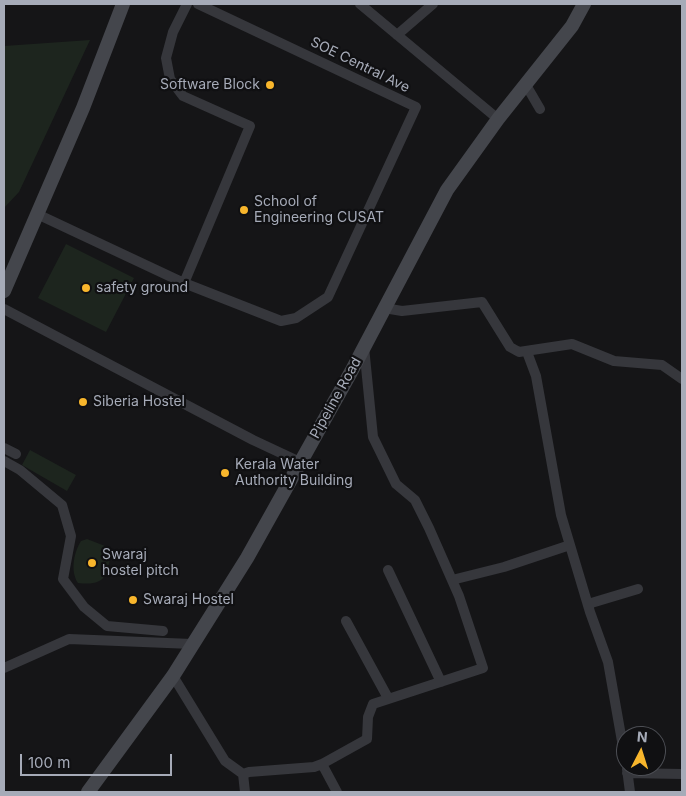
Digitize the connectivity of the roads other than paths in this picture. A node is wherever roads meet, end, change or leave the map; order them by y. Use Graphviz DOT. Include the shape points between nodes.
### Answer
graph roads {
  1 [pos="123,4"];
  2 [pos="187,4"];
  3 [pos="198,4"];
  4 [pos="360,4"];
  5 [pos="584,4"];
  6 [pos="428,6"];
  7 [pos="397,35"];
  8 [pos="526,85"];
  9 [pos="540,109"];
  10 [pos="498,120"];
  11 [pos="37,214"];
  12 [pos="184,283"];
  13 [pos="4,291"];
  14 [pos="384,308"];
  15 [pos="4,309"];
  16 [pos="364,347"];
  17 [pos="532,351"];
  18 [pos="682,378"];
  19 [pos="4,448"];
  20 [pos="16,454"];
  21 [pos="4,461"];
  22 [pos="300,462"];
  23 [pos="570,545"];
  24 [pos="388,570"];
  25 [pos="452,580"];
  26 [pos="638,589"];
  27 [pos="588,604"];
  28 [pos="346,620"];
  29 [pos="163,631"];
  30 [pos="192,644"];
  31 [pos="4,668"];
  32 [pos="173,676"];
  33 [pos="441,682"];
  34 [pos="388,698"];
  35 [pos="619,726"];
  36 [pos="322,764"];
  37 [pos="666,772"];
  38 [pos="243,774"];
  39 [pos="682,774"];
  40 [pos="628,776"];
  41 [pos="88,792"];
  42 [pos="245,792"];
  43 [pos="337,792"];
  44 [pos="630,792"];
  1 -- 11 [label="street"];
  2 -- 12 [label="street" via="173,32 166,58 170,80 183,96 250,126"];
  3 -- 12 [label="street, SOE Central Ave" via="416,107 328,297 290,321 281,321"];
  4 -- 7 [label="street"];
  5 -- 8 [label="street, Pipeline Road" via="572,26"];
  6 -- 7 [label="street"];
  7 -- 10 [label="street"];
  8 -- 9 [label="street"];
  8 -- 10 [label="street, Pipeline Road"];
  10 -- 14 [label="street, Pipeline Road" via="447,190"];
  11 -- 12 [label="street"];
  11 -- 13 [label="street"];
  14 -- 16 [label="street, Pipeline Road"];
  14 -- 17 [label="street" via="402,311 482,302 510,347 519,352"];
  15 -- 22 [label="street"];
  16 -- 22 [label="street, Pipeline Road"];
  16 -- 25 [label="street" via="373,437 396,484 416,500"];
  17 -- 18 [label="street" via="578,345 614,361 662,365"];
  17 -- 23 [label="street" via="553,478"];
  19 -- 20 [label="street"];
  21 -- 29 [label="street" via="62,505 71,536 63,579 84,607 108,626"];
  22 -- 30 [label="street, Pipeline Road" via="247,558"];
  23 -- 25 [label="street"];
  23 -- 27 [label="street"];
  24 -- 33 [label="street"];
  25 -- 33 [label="street" via="483,668"];
  26 -- 27 [label="street"];
  27 -- 35 [label="street" via="608,662"];
  28 -- 34 [label="street"];
  30 -- 31 [label="street" via="69,639"];
  30 -- 32 [label="street, Pipeline Road"];
  32 -- 38 [label="street" via="225,761"];
  32 -- 41 [label="street, Pipeline Road"];
  33 -- 34 [label="street"];
  34 -- 36 [label="street" via="373,704 368,717 367,739"];
  36 -- 38 [label="street"];
  36 -- 43 [label="street"];
  37 -- 39 [label="street"];
  38 -- 42 [label="street"];
  40 -- 44 [label="street"];
}
